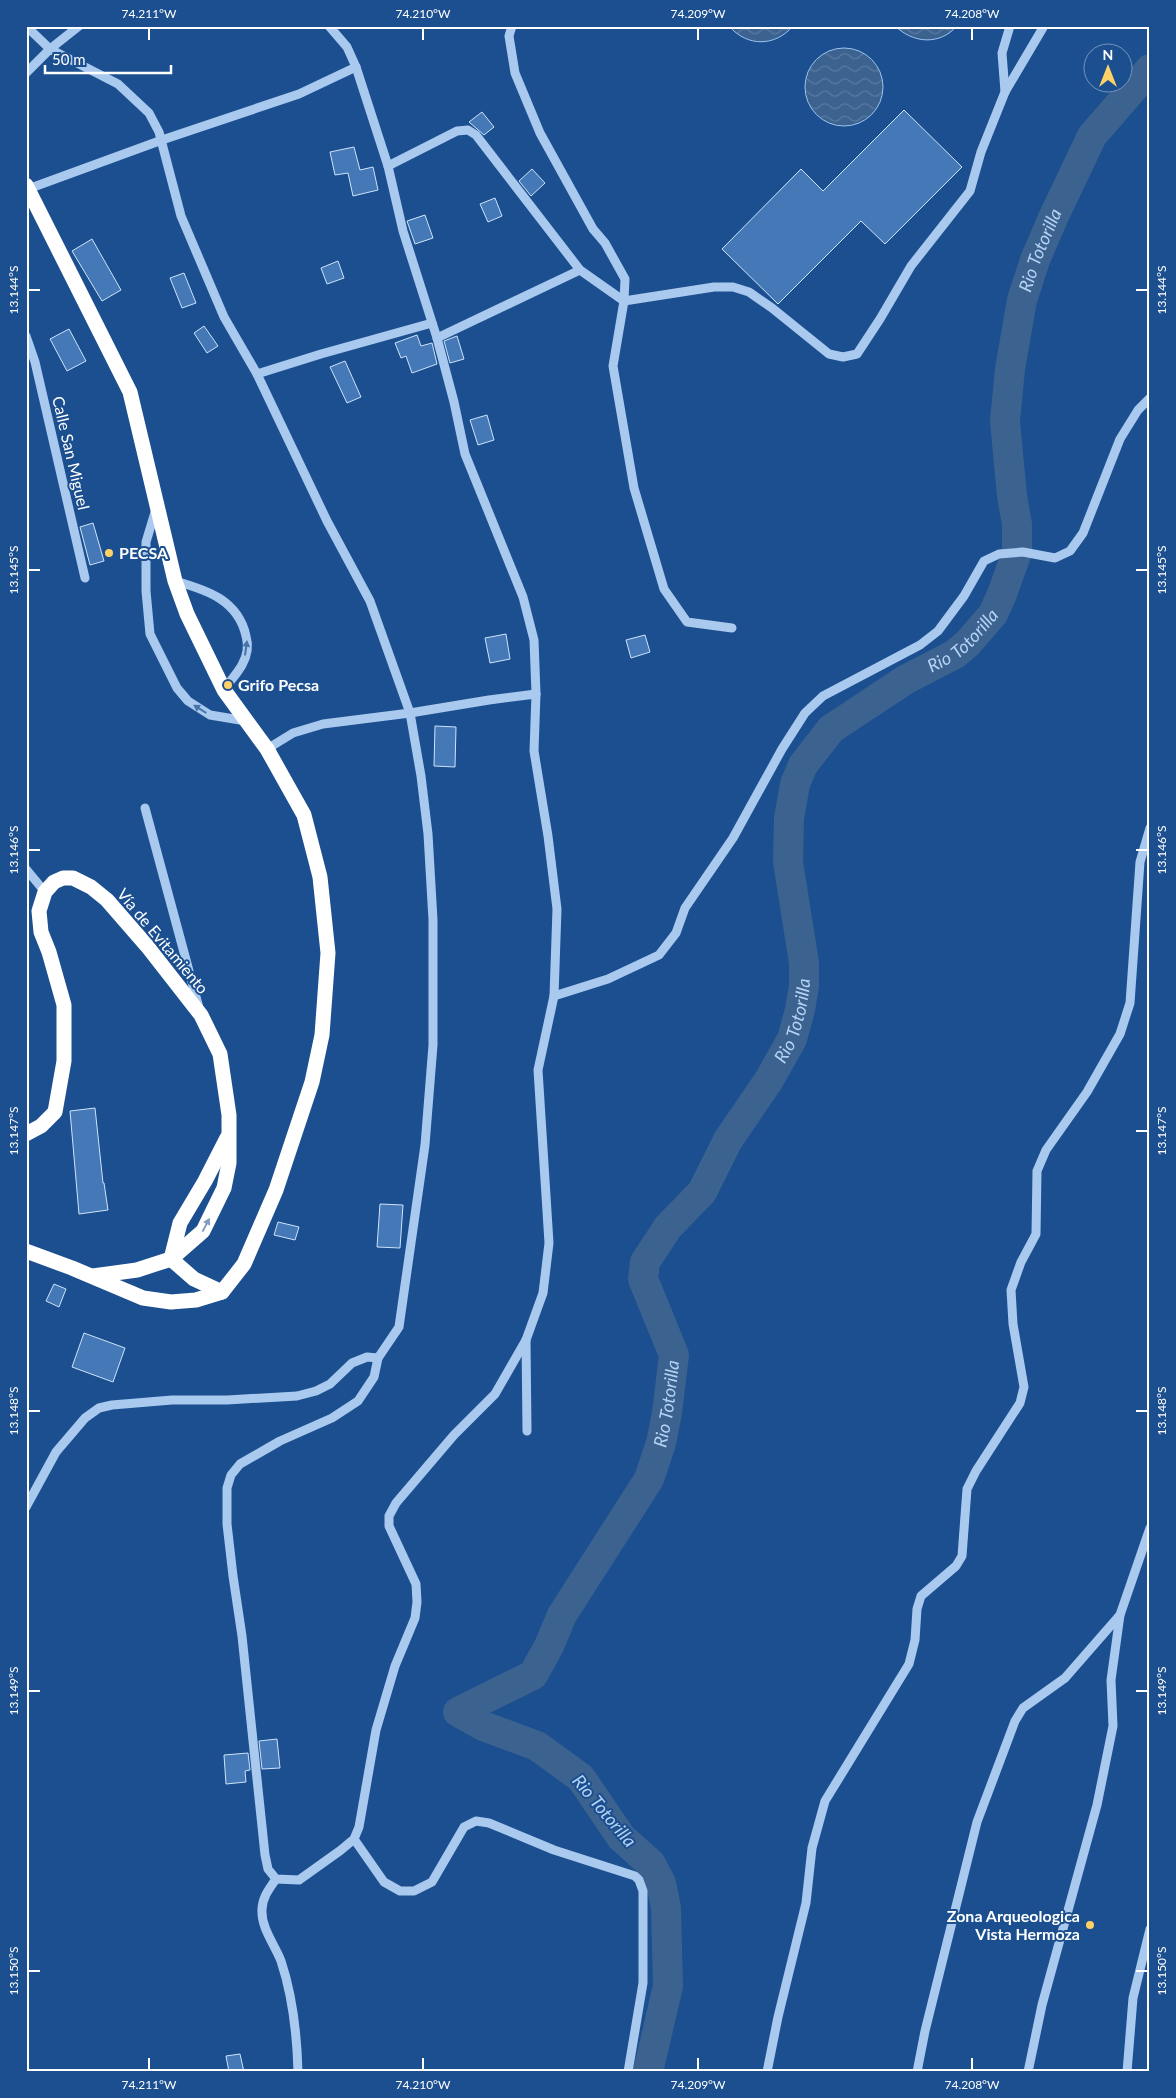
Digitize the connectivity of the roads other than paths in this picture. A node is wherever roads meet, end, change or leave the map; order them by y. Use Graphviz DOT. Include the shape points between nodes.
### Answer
graph roads {
  1 [pos="26,26"];
  2 [pos="79,26"];
  3 [pos="329,26"];
  4 [pos="512,26"];
  5 [pos="1010,26"];
  6 [pos="1044,26"];
  7 [pos="50,49"];
  8 [pos="356,67"];
  9 [pos="26,74"];
  10 [pos="1005,92"];
  11 [pos="162,140"];
  12 [pos="388,166"];
  13 [pos="27,187"];
  14 [pos="580,270"];
  15 [pos="624,301"];
  16 [pos="432,323"];
  17 [pos="26,336"];
  18 [pos="437,338"];
  19 [pos="257,374"];
  20 [pos="1150,398"];
  21 [pos="158,505"];
  22 [pos="85,578"];
  23 [pos="175,581"];
  24 [pos="732,628"];
  25 [pos="224,690"];
  26 [pos="536,694"];
  27 [pos="410,713"];
  28 [pos="247,721"];
  29 [pos="267,749"];
  30 [pos="145,808"];
  31 [pos="1150,828"];
  32 [pos="26,869"];
  33 [pos="46,892"];
  34 [pos="554,996"];
  35 [pos="201,1015"];
  36 [pos="26,1134"];
  37 [pos="229,1134"];
  38 [pos="26,1251"];
  39 [pos="171,1259"];
  40 [pos="91,1276"];
  41 [pos="222,1292"];
  42 [pos="526,1340"];
  43 [pos="378,1358"];
  44 [pos="527,1431"];
  45 [pos="26,1507"];
  46 [pos="1150,1528"];
  47 [pos="1120,1615"];
  48 [pos="354,1839"];
  49 [pos="276,1879"];
  50 [pos="1150,1929"];
  51 [pos="298,2072"];
  52 [pos="628,2072"];
  53 [pos="768,2072"];
  54 [pos="917,2072"];
  55 [pos="1028,2072"];
  56 [pos="1127,2072"];
  1 -- 7 [label="street"];
  2 -- 7 [label="street"];
  3 -- 8 [label="street" via="347,47"];
  4 -- 15 [label="street" via="509,36 515,73 540,133 593,229 626,278"];
  5 -- 10 [label="street" via="1002,53"];
  6 -- 10 [label="street"];
  7 -- 9 [label="street"];
  7 -- 11 [label="street" via="118,84 149,113"];
  8 -- 11 [label="street" via="299,94"];
  8 -- 12 [label="street"];
  10 -- 15 [label="street" via="981,152 970,191 911,266 857,354 843,357 829,354 772,308 749,292 733,287"];
  11 -- 13 [label="street"];
  11 -- 19 [label="street" via="181,216 224,318"];
  12 -- 14 [label="street" via="457,131 468,130 476,135"];
  12 -- 16 [label="street" via="403,231"];
  13 -- 21 [label="highway" via="130,392"];
  14 -- 15 [label="street"];
  14 -- 18 [label="street"];
  15 -- 24 [label="street" via="613,366 634,488 664,589 687,622"];
  16 -- 18 [label="street"];
  16 -- 19 [label="street"];
  17 -- 22 [label="street, Calle San Miguel" via="35,362"];
  18 -- 26 [label="street" via="465,454 525,605 534,640"];
  19 -- 27 [label="street" via="370,601"];
  20 -- 34 [label="street" via="1138,410 1120,439 1082,533 1070,551 1054,558 1023,552 998,554 984,561 964,596 938,631 920,645 823,696 805,713 782,749 733,838 689,902 676,933 659,955 608,979"];
  21 -- 23 [label="highway"];
  28 -- 21 [label="street, one-way" via="210,715 188,701 177,688 150,634 146,542"];
  23 -- 25 [label="highway" via="187,614"];
  25 -- 23 [label="street, one-way" via="242,665 249,646 243,622 229,604 205,590"];
  25 -- 28 [label="highway"];
  26 -- 27 [label="street"];
  26 -- 34 [label="street" via="534,751 557,909"];
  27 -- 29 [label="street" via="323,724 293,733"];
  27 -- 43 [label="street" via="428,834 433,920 433,1045 425,1145 399,1328"];
  28 -- 29 [label="highway"];
  29 -- 41 [label="highway" via="304,815 320,876 328,953 322,1035 312,1082 276,1190 244,1264"];
  30 -- 35 [label="street"];
  31 -- 53 [label="street" via="1140,862 1130,1003 1120,1034 1087,1092 1046,1150 1037,1171 1036,1234 1011,1290 1012,1324 1024,1387 1020,1403 967,1489 962,1556 956,1566 921,1596 909,1664 825,1801 812,1848 806,1903"];
  32 -- 33 [label="street"];
  33 -- 35 [label="highway, Vía de Evitamiento" via="54,882 63,878 73,878 91,887 107,900 147,946"];
  33 -- 36 [label="highway" via="39,911 41,932 64,1005 64,1060 54,1112 41,1126"];
  34 -- 42 [label="street" via="538,1070 549,1244 543,1293"];
  35 -- 37 [label="highway, Vía de Evitamiento" via="220,1054"];
  37 -- 39 [label="highway, Vía de Evitamiento" via="180,1223"];
  39 -- 37 [label="highway, one-way" via="203,1231 224,1188 229,1163"];
  38 -- 40 [label="highway"];
  39 -- 40 [label="highway" via="137,1270"];
  39 -- 41 [label="highway" via="194,1279"];
  40 -- 41 [label="highway" via="143,1298 171,1302 196,1300"];
  42 -- 44 [label="street"];
  42 -- 48 [label="street" via="495,1394 454,1435 396,1503 389,1516 389,1526 416,1584 417,1602 415,1618 376,1730 359,1827"];
  43 -- 45 [label="street" via="367,1357 352,1363 330,1384 297,1396 172,1400 99,1408 85,1418 56,1452"];
  43 -- 49 [label="street" via="374,1377 358,1401 332,1418 280,1441 240,1464 231,1474 227,1488 233,1576 265,1855 268,1869"];
  46 -- 47 [label="street"];
  47 -- 54 [label="street" via="1065,1678 1023,1708 1015,1721 977,1822"];
  47 -- 55 [label="street" via="1111,1680 1113,1726 1096,1804 1044,1996"];
  48 -- 49 [label="street" via="299,1880"];
  48 -- 52 [label="street" via="384,1882 400,1891 414,1891 432,1882 460,1832 476,1821 635,1876 643,1891 643,1983"];
  49 -- 51 [label="street" via="263,1901 262,1917 288,1984 296,2029"];
  50 -- 56 [label="street" via="1133,1998"];
}
